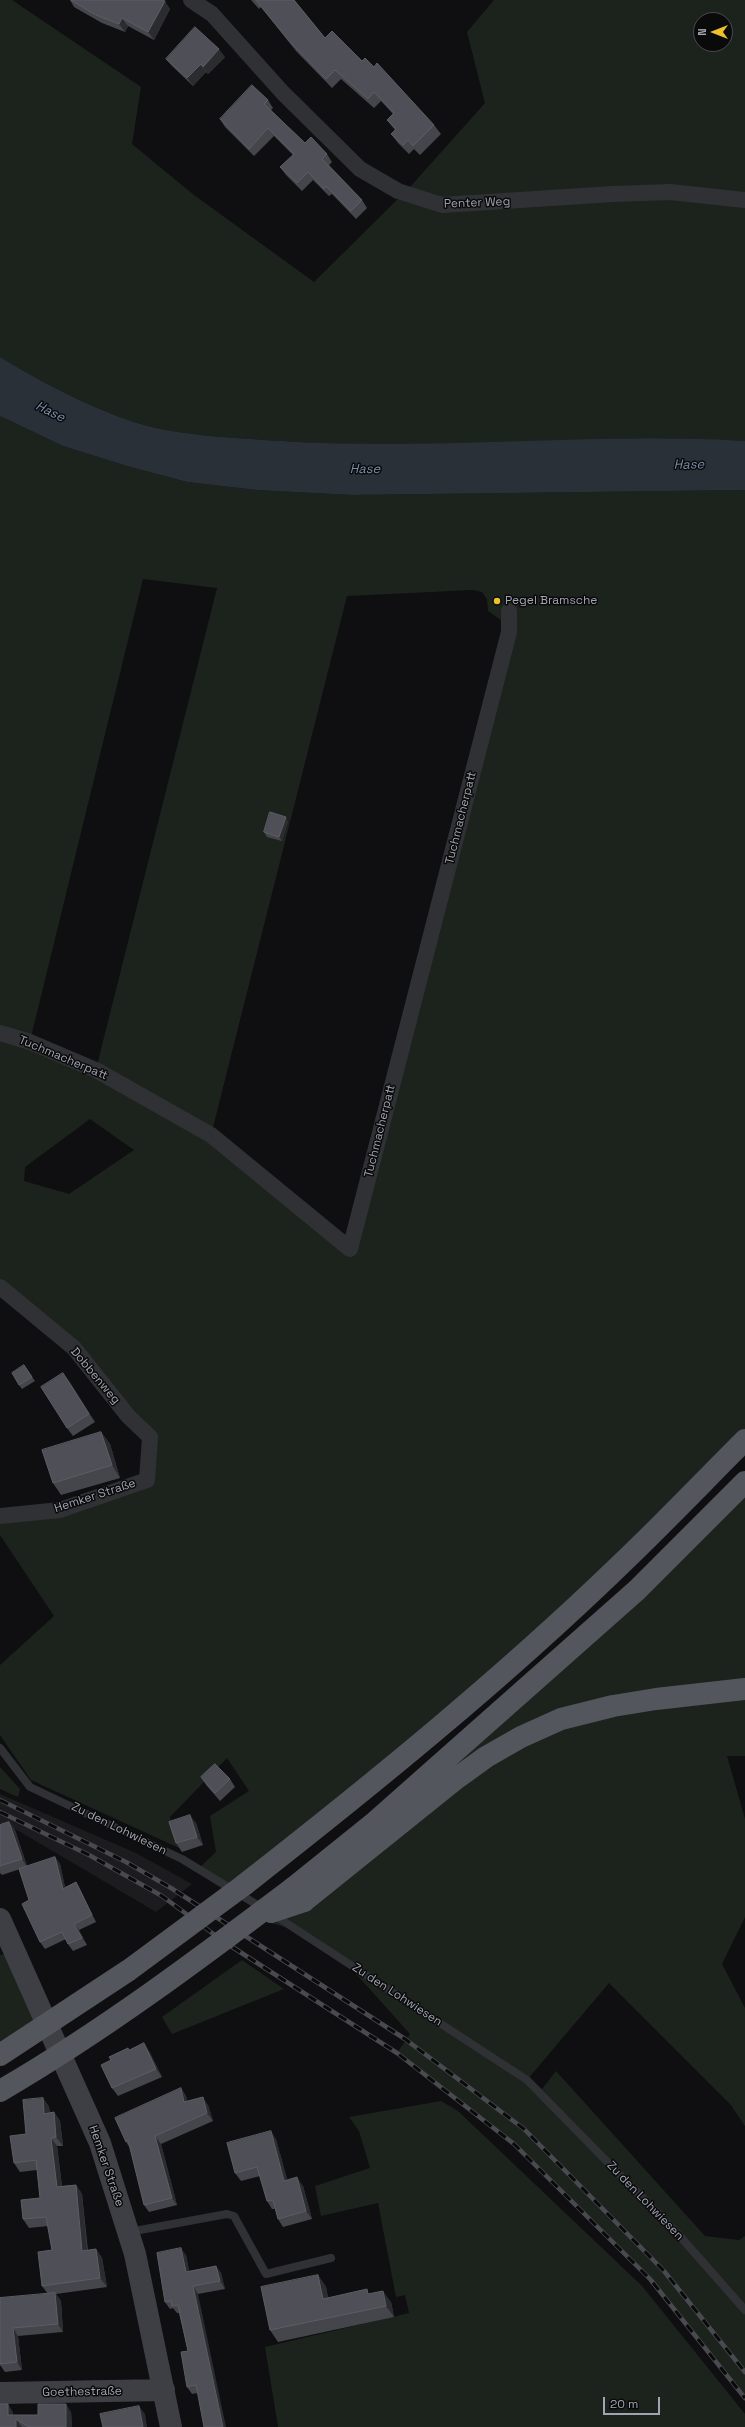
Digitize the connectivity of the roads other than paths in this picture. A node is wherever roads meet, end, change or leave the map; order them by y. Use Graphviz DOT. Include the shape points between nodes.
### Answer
graph roads {
  1 [pos="191,0"];
  2 [pos="745,200"];
  3 [pos="509,611"];
  4 [pos="0,1033"];
  5 [pos="0,1287"];
  6 [pos="150,1436"];
  7 [pos="745,1440"];
  8 [pos="745,1482"];
  9 [pos="0,1516"];
  10 [pos="745,1689"];
  11 [pos="0,1748"];
  12 [pos="298,1894"];
  13 [pos="0,1919"];
  14 [pos="8,1954"];
  15 [pos="0,2056"];
  16 [pos="0,2091"];
  17 [pos="128,2232"];
  18 [pos="331,2258"];
  19 [pos="745,2310"];
  20 [pos="164,2390"];
  21 [pos="0,2393"];
  22 [pos="171,2427"];
  1 -- 2 [label="street, Penter Weg" via="212,14 283,93 360,169 398,191 442,205 670,192"];
  3 -- 4 [label="street, Tuchmacherpatt" via="507,640 350,1249 205,1131 96,1070 30,1042"];
  5 -- 6 [label="street, Dobbenweg" via="74,1348 128,1416"];
  6 -- 9 [label="street, Hemker Straße" via="146,1480 60,1510"];
  7 -- 15 [label="highway, bridge" via="618,1567 454,1714 355,1798 244,1885 129,1970"];
  8 -- 12 [label="highway" via="637,1590"];
  10 -- 12 [label="highway" via="613,1706 562,1719 521,1737 486,1757"];
  11 -- 19 [label="lane, Zu den Lohwiesen" via="30,1787 182,1859 303,1932 527,2080 678,2234"];
  12 -- 16 [label="highway, bridge" via="253,1918 145,1996"];
  13 -- 14 [label="main road, Hemker Straße"];
  14 -- 17 [label="main road, Hemker Straße" via="100,2143"];
  17 -- 18 [label="lane" via="227,2214 234,2216 266,2274"];
  17 -- 20 [label="main road, Hemker Straße"];
  20 -- 21 [label="main road, Goethestraße"];
  20 -- 22 [label="main road, Hemker Straße"];
}
